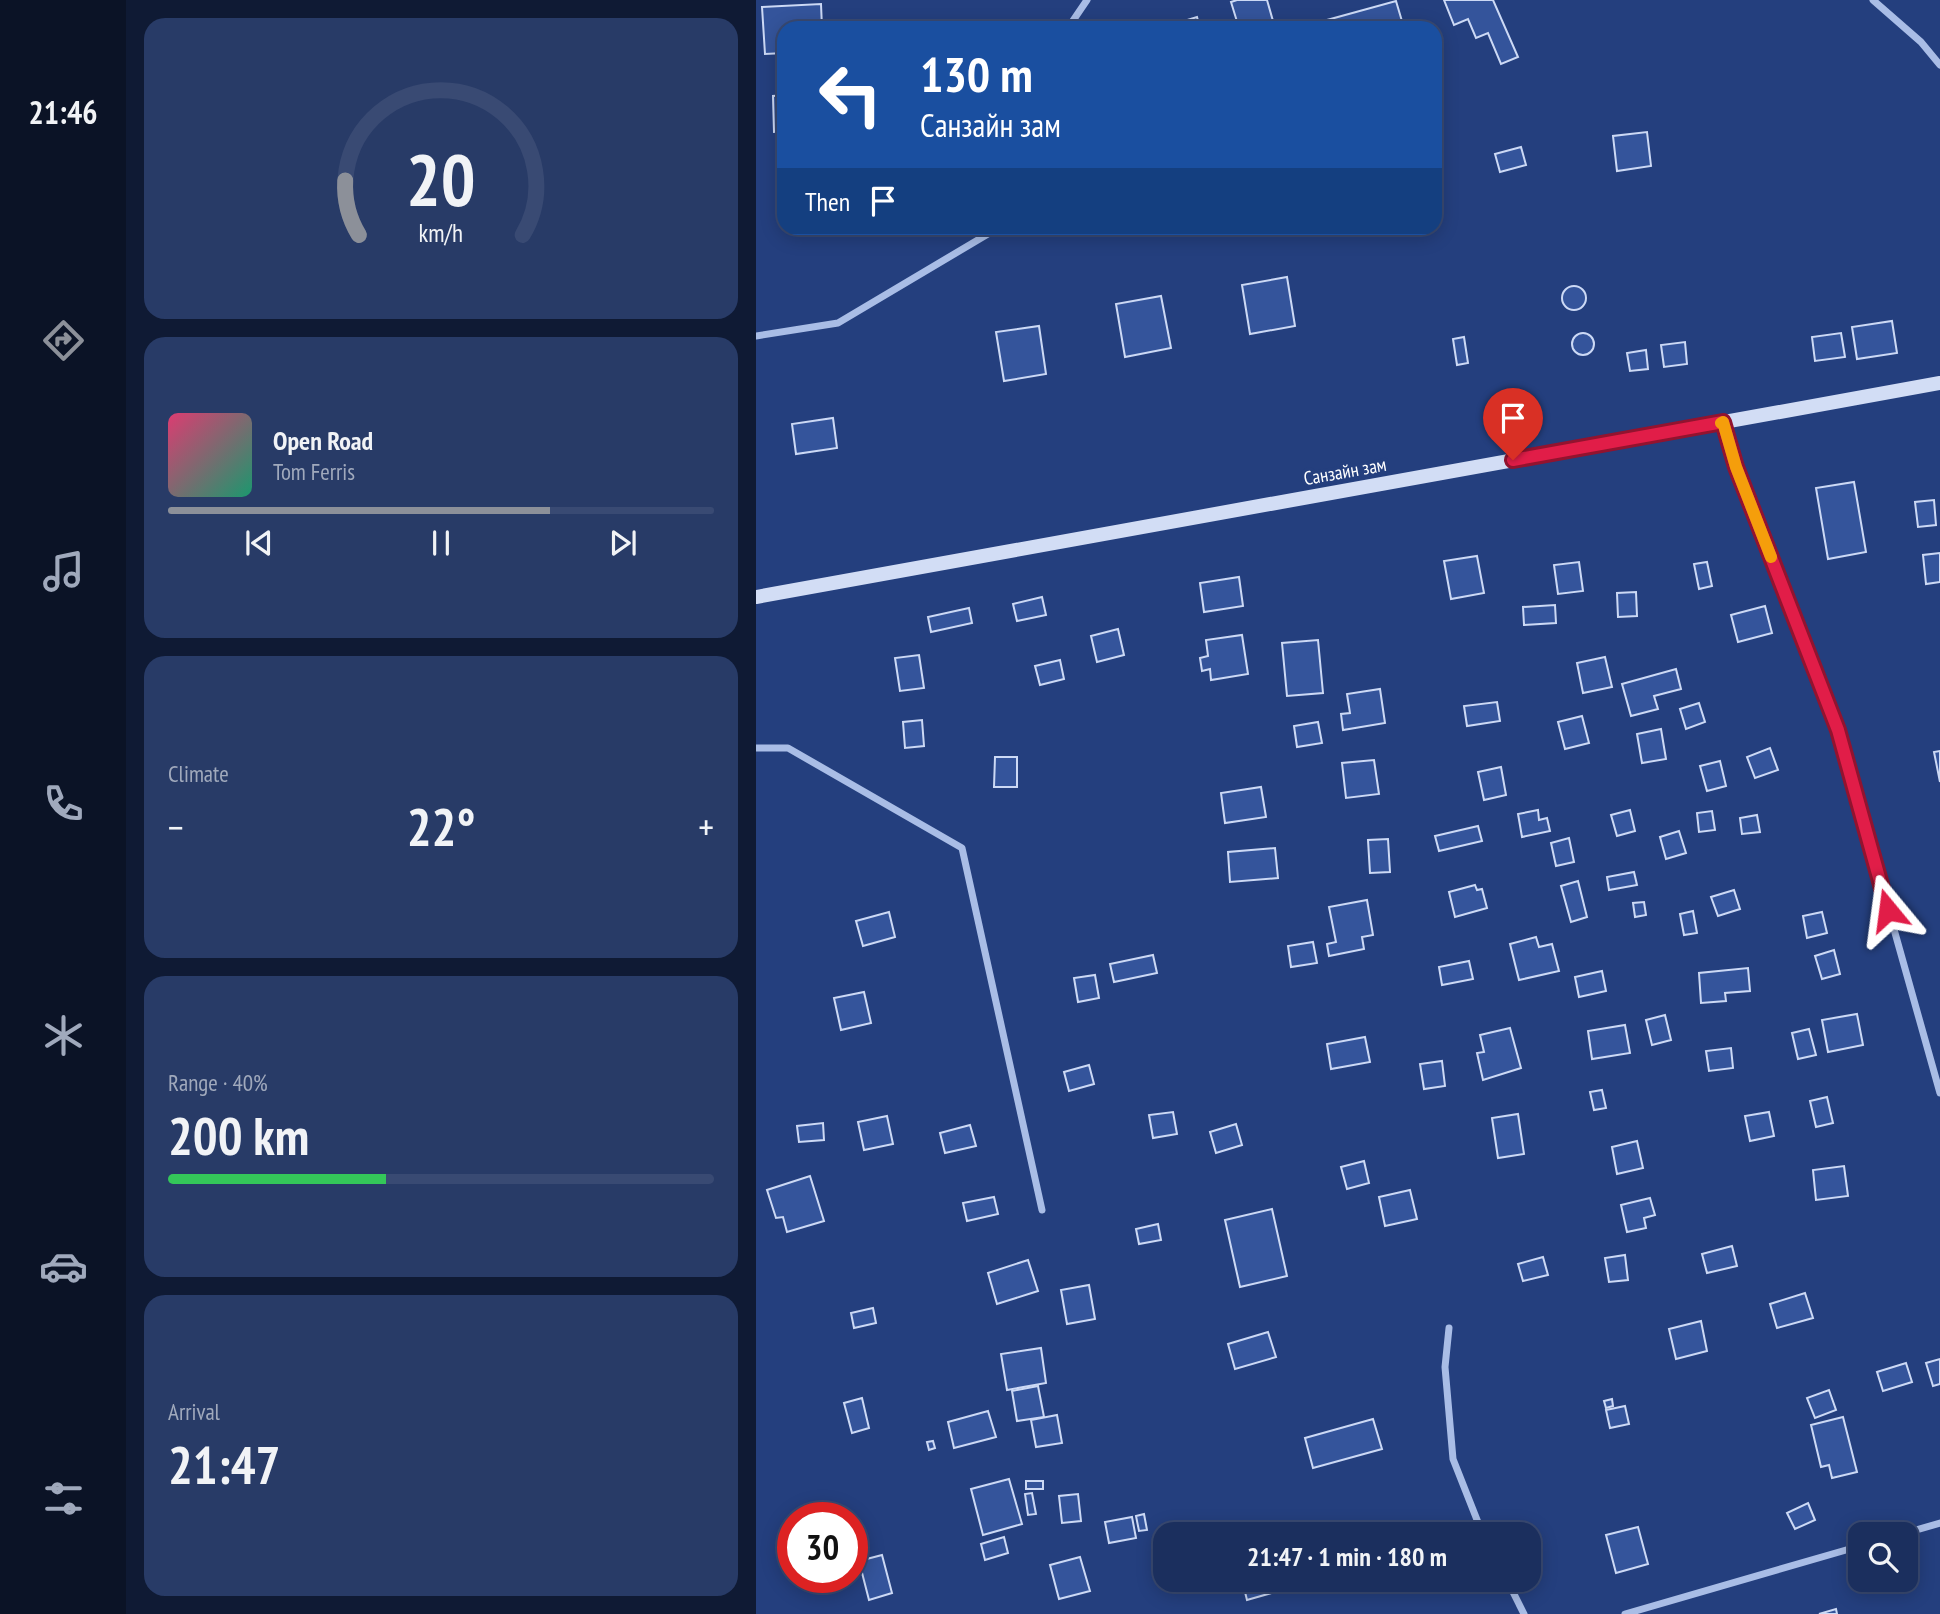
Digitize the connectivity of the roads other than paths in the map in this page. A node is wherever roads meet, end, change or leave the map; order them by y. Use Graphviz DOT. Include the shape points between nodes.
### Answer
graph roads {
  1 [pos="1087,0"];
  2 [pos="1873,0"];
  3 [pos="1073,21"];
  4 [pos="1940,65"];
  5 [pos="986,235"];
  6 [pos="756,336"];
  7 [pos="1940,383"];
  8 [pos="1723,422"];
  9 [pos="756,597"];
  10 [pos="756,748"];
  11 [pos="1940,1093"];
  12 [pos="1042,1210"];
  13 [pos="1449,1328"];
  14 [pos="1478,1522"];
  15 [pos="1940,1523"];
  16 [pos="1918,1529"];
  17 [pos="1848,1549"];
  18 [pos="1513,1592"];
  19 [pos="1524,1614"];
  20 [pos="1625,1614"];
  1 -- 3 [label="street"];
  2 -- 4 [label="street"];
  5 -- 6 [label="street" via="838,323"];
  7 -- 8 [label="main road, Санзайн зам"];
  8 -- 9 [label="main road, Санзайн зам"];
  8 -- 11 [label="street" via="1736,467 1838,730"];
  10 -- 12 [label="street" via="788,748 962,848"];
  13 -- 14 [label="street" via="1445,1367 1453,1460"];
  15 -- 16 [label="street"];
  17 -- 20 [label="street"];
  18 -- 19 [label="street"];
}
